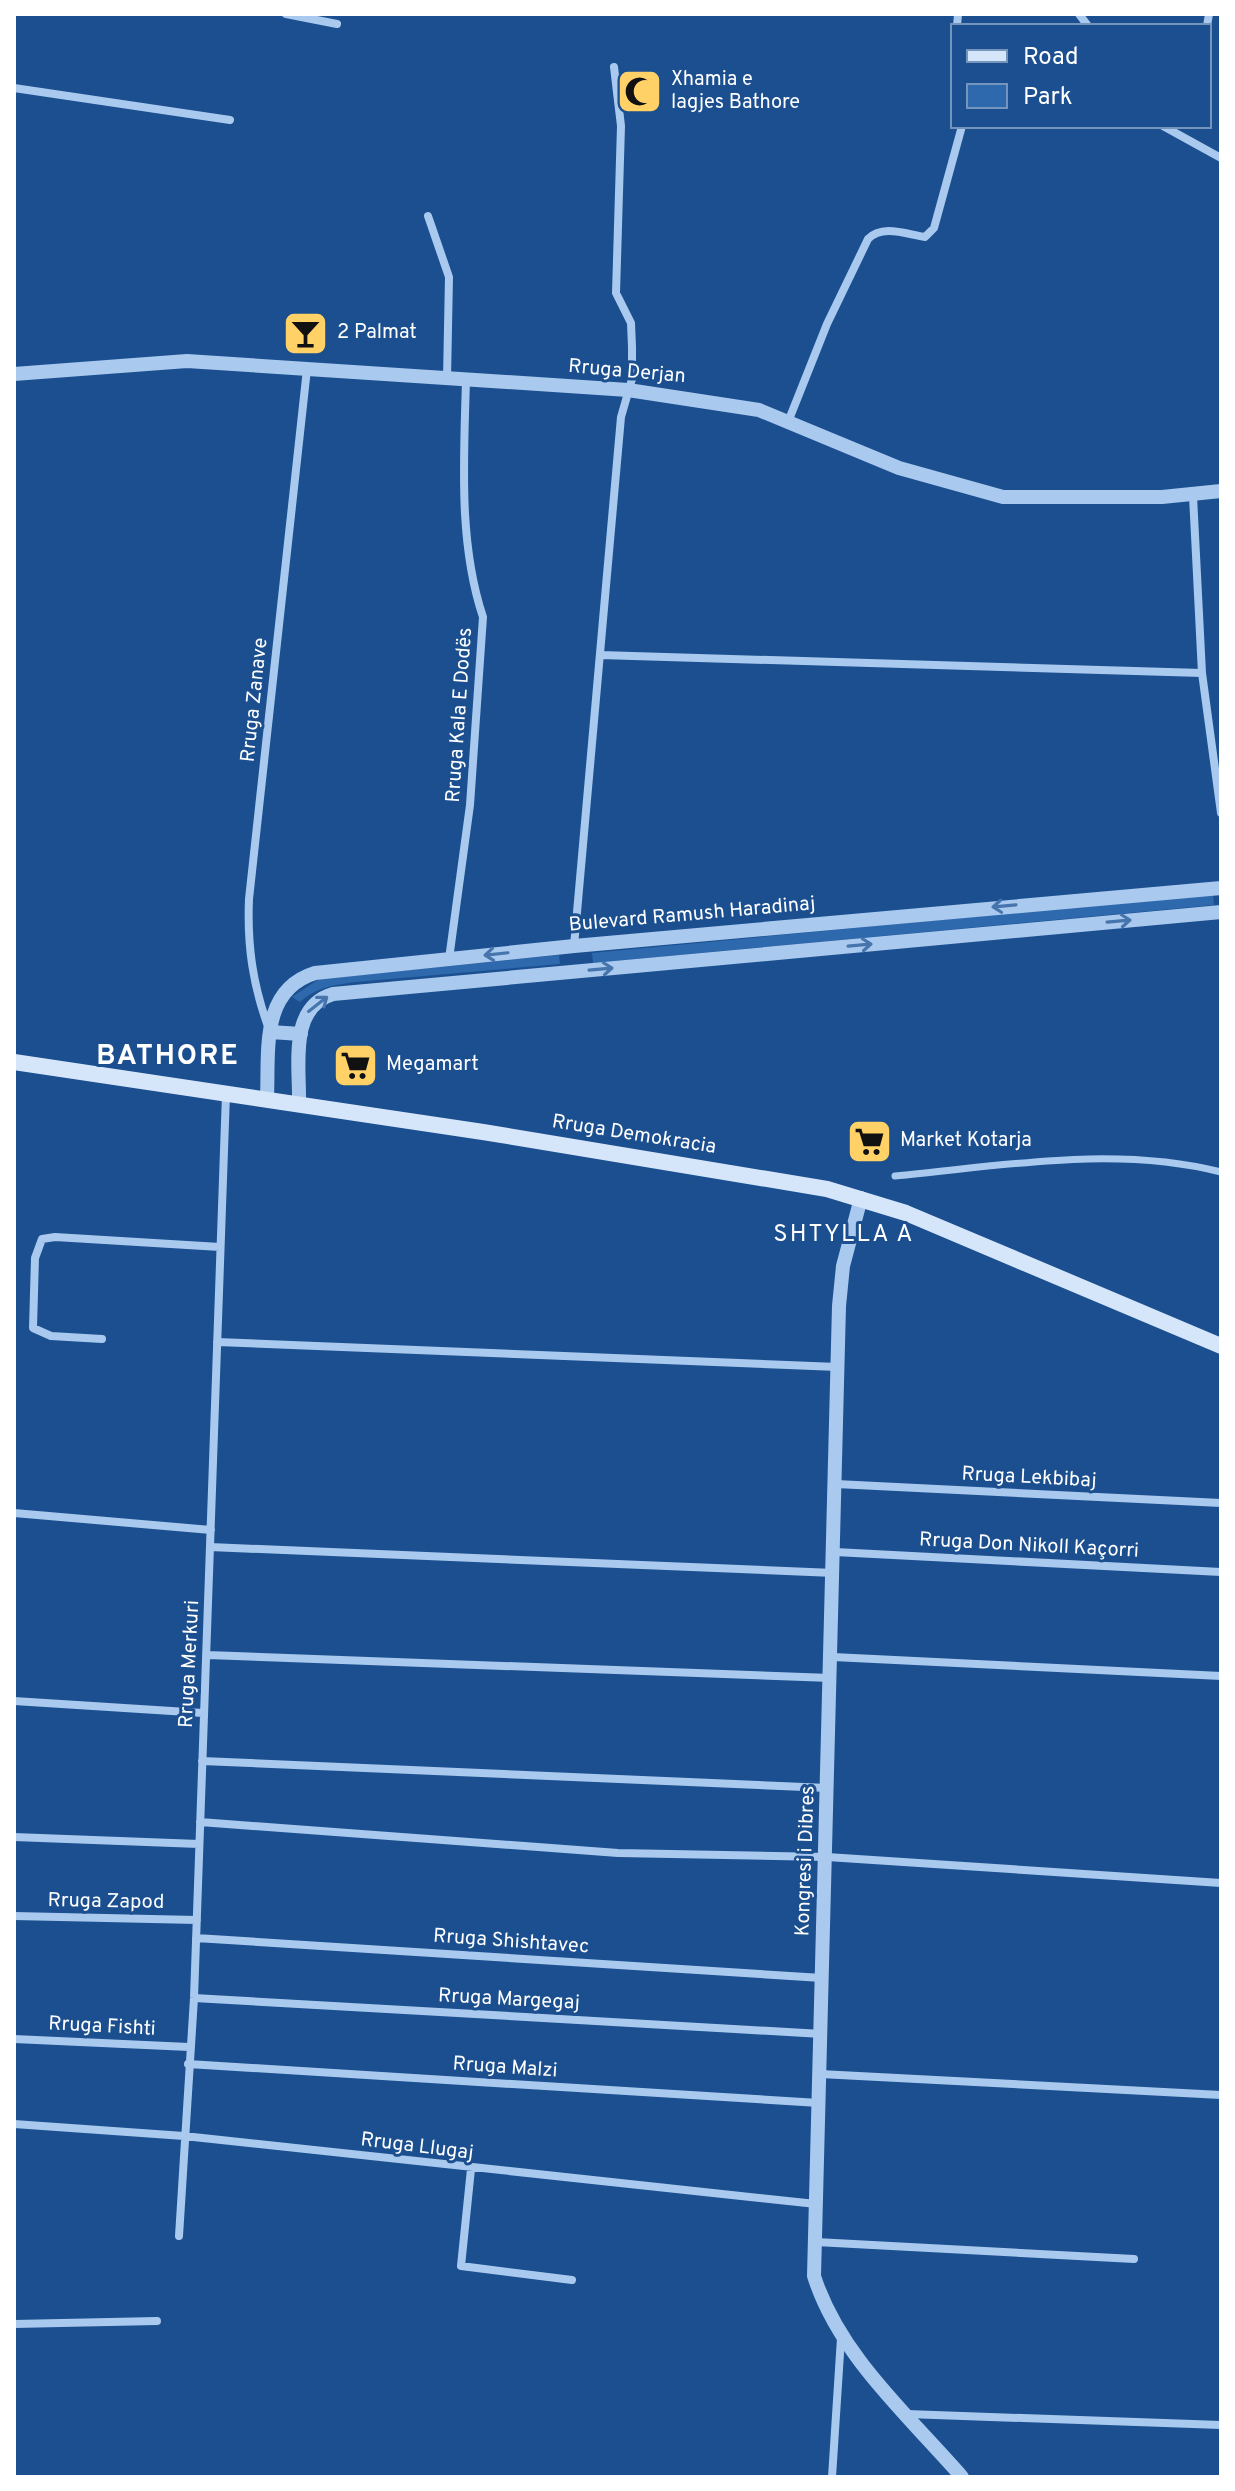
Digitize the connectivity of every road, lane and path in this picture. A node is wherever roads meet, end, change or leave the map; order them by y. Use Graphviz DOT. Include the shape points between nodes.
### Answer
graph roads {
  1 [pos="286,14"];
  2 [pos="337,24"];
  3 [pos="614,67"];
  4 [pos="14,88"];
  5 [pos="230,120"];
  6 [pos="961,128"];
  7 [pos="1167,128"];
  8 [pos="1221,158"];
  9 [pos="428,216"];
  10 [pos="307,369"];
  11 [pos="14,374"];
  12 [pos="447,378"];
  13 [pos="466,379"];
  14 [pos="628,390"];
  15 [pos="788,422"];
  16 [pos="1221,491"];
  17 [pos="1193,496"];
  18 [pos="600,655"];
  19 [pos="1202,673"];
  20 [pos="1221,813"];
  21 [pos="1221,888"];
  22 [pos="1221,912"];
  23 [pos="574,946"];
  24 [pos="449,959"];
  25 [pos="570,972"];
  26 [pos="270,1032"];
  27 [pos="301,1034"];
  28 [pos="14,1062"];
  29 [pos="226,1094"];
  30 [pos="267,1099"];
  31 [pos="299,1103"];
  32 [pos="1221,1172"];
  33 [pos="895,1176"];
  34 [pos="861,1198"];
  35 [pos="220,1247"];
  36 [pos="102,1339"];
  37 [pos="217,1342"];
  38 [pos="1221,1346"];
  39 [pos="839,1367"];
  40 [pos="836,1484"];
  41 [pos="1221,1503"];
  42 [pos="14,1513"];
  43 [pos="211,1530"];
  44 [pos="210,1547"];
  45 [pos="835,1552"];
  46 [pos="1221,1572"];
  47 [pos="834,1573"];
  48 [pos="207,1655"];
  49 [pos="833,1657"];
  50 [pos="1221,1676"];
  51 [pos="832,1678"];
  52 [pos="14,1701"];
  53 [pos="203,1713"];
  54 [pos="202,1761"];
  55 [pos="829,1789"];
  56 [pos="200,1822"];
  57 [pos="14,1837"];
  58 [pos="199,1844"];
  59 [pos="827,1857"];
  60 [pos="1221,1883"];
  61 [pos="14,1916"];
  62 [pos="197,1920"];
  63 [pos="196,1938"];
  64 [pos="823,1978"];
  65 [pos="194,1998"];
  66 [pos="822,2034"];
  67 [pos="14,2039"];
  68 [pos="189,2047"];
  69 [pos="188,2064"];
  70 [pos="820,2074"];
  71 [pos="1221,2095"];
  72 [pos="819,2103"];
  73 [pos="14,2124"];
  74 [pos="184,2136"];
  75 [pos="471,2169"];
  76 [pos="816,2204"];
  77 [pos="179,2236"];
  78 [pos="816,2242"];
  79 [pos="1134,2259"];
  80 [pos="572,2280"];
  81 [pos="157,2321"];
  82 [pos="14,2324"];
  83 [pos="841,2338"];
  84 [pos="907,2414"];
  85 [pos="1221,2425"];
  86 [pos="832,2477"];
  87 [pos="962,2477"];
  1 -- 2 [label="street"];
  3 -- 14 [label="street" via="622,179 616,293 631,323"];
  4 -- 5 [label="street"];
  6 -- 15 [label="street" via="934,228 925,237 886,230 868,239"];
  7 -- 8 [label="street"];
  9 -- 12 [label="street" via="449,277"];
  10 -- 11 [label="street, Rruga Derjan" via="187,361"];
  10 -- 12 [label="street, Rruga Derjan"];
  10 -- 26 [label="street, Rruga Zanave" via="249,899 247,936 255,992"];
  12 -- 13 [label="street, Rruga Derjan"];
  13 -- 14 [label="street, Rruga Derjan"];
  13 -- 24 [label="street, Rruga Kala E Dodës" via="468,543 483,617 470,805"];
  14 -- 15 [label="street, Rruga Derjan" via="726,402"];
  14 -- 18 [label="street" via="621,417"];
  15 -- 17 [label="street, Rruga Derjan" via="899,468 1003,497"];
  16 -- 17 [label="street, Rruga Derjan"];
  17 -- 19 [label="street"];
  18 -- 19 [label="street"];
  18 -- 23 [label="street"];
  19 -- 20 [label="street"];
  21 -- 23 [label="street, Bulevard Ramush Haradinaj, one-way"];
  25 -- 22 [label="street, one-way"];
  23 -- 24 [label="street, Bulevard Ramush Haradinaj, one-way"];
  23 -- 25 [label="street"];
  24 -- 26 [label="street, Bulevard Ramush Haradinaj" via="306,976 277,1001"];
  27 -- 25 [label="street, one-way" via="309,1008 333,994"];
  26 -- 27 [label="street"];
  26 -- 30 [label="street, Bulevard Ramush Haradinaj"];
  27 -- 31 [label="street"];
  28 -- 29 [label="main road, Rruga Demokracia"];
  29 -- 30 [label="main road, Rruga Demokracia"];
  29 -- 35 [label="street, Rruga Merkuri"];
  30 -- 31 [label="main road, Rruga Demokracia"];
  31 -- 34 [label="main road, Rruga Demokracia" via="788,1179"];
  32 -- 33 [label="street" via="1096,1157"];
  34 -- 38 [label="main road, Rruga Demokracia"];
  34 -- 39 [label="street, Kongresi i Dibres" via="843,1266"];
  35 -- 36 [label="street" via="42,1239 35,1258 33,1328 51,1336"];
  35 -- 37 [label="street, Rruga Merkuri"];
  37 -- 39 [label="street"];
  37 -- 43 [label="street, Rruga Merkuri"];
  39 -- 40 [label="street, Kongresi i Dibres"];
  40 -- 41 [label="street, Rruga Lekbibaj"];
  40 -- 45 [label="street, Kongresi i Dibres"];
  42 -- 43 [label="street"];
  43 -- 44 [label="street, Rruga Merkuri"];
  44 -- 47 [label="street"];
  44 -- 48 [label="street, Rruga Merkuri"];
  45 -- 46 [label="street, Rruga Don Nikoll Kaçorri"];
  45 -- 47 [label="street, Kongresi i Dibres"];
  47 -- 49 [label="street, Kongresi i Dibres"];
  48 -- 51 [label="street"];
  48 -- 53 [label="street, Rruga Merkuri"];
  49 -- 50 [label="street"];
  49 -- 51 [label="street, Kongresi i Dibres"];
  51 -- 55 [label="street, Kongresi i Dibres"];
  52 -- 53 [label="street"];
  53 -- 54 [label="street, Rruga Merkuri"];
  54 -- 55 [label="street"];
  54 -- 56 [label="street, Rruga Merkuri"];
  55 -- 59 [label="street, Kongresi i Dibres"];
  56 -- 58 [label="street, Rruga Merkuri"];
  56 -- 59 [label="street" via="618,1853"];
  57 -- 58 [label="street"];
  58 -- 62 [label="street, Rruga Merkuri"];
  59 -- 60 [label="street"];
  59 -- 64 [label="street, Kongresi i Dibres"];
  61 -- 62 [label="street, Rruga Zapod"];
  62 -- 63 [label="street, Rruga Merkuri"];
  63 -- 64 [label="street, Rruga Shishtavec"];
  63 -- 65 [label="street, Rruga Merkuri"];
  64 -- 66 [label="street, Kongresi i Dibres"];
  65 -- 66 [label="street, Rruga Margegaj"];
  65 -- 68 [label="street, Rruga Merkuri"];
  66 -- 70 [label="street, Kongresi i Dibres"];
  67 -- 68 [label="street, Rruga Fishti"];
  68 -- 69 [label="street, Rruga Merkuri"];
  69 -- 72 [label="street, Rruga Malzi"];
  69 -- 74 [label="street, Rruga Merkuri"];
  70 -- 71 [label="street"];
  70 -- 72 [label="street, Kongresi i Dibres"];
  72 -- 76 [label="street, Kongresi i Dibres"];
  73 -- 74 [label="street, Rruga Llugaj"];
  74 -- 75 [label="street, Rruga Llugaj"];
  74 -- 77 [label="street, Rruga Merkuri"];
  75 -- 76 [label="street, Rruga Llugaj"];
  75 -- 80 [label="street" via="461,2266"];
  76 -- 78 [label="street, Kongresi i Dibres"];
  78 -- 79 [label="street"];
  78 -- 83 [label="street, Kongresi i Dibres" via="814,2276"];
  81 -- 82 [label="street"];
  83 -- 84 [label="street, Kongresi i Dibres"];
  83 -- 86 [label="street"];
  84 -- 85 [label="street"];
  84 -- 87 [label="street, Kongresi i Dibres"];
}
